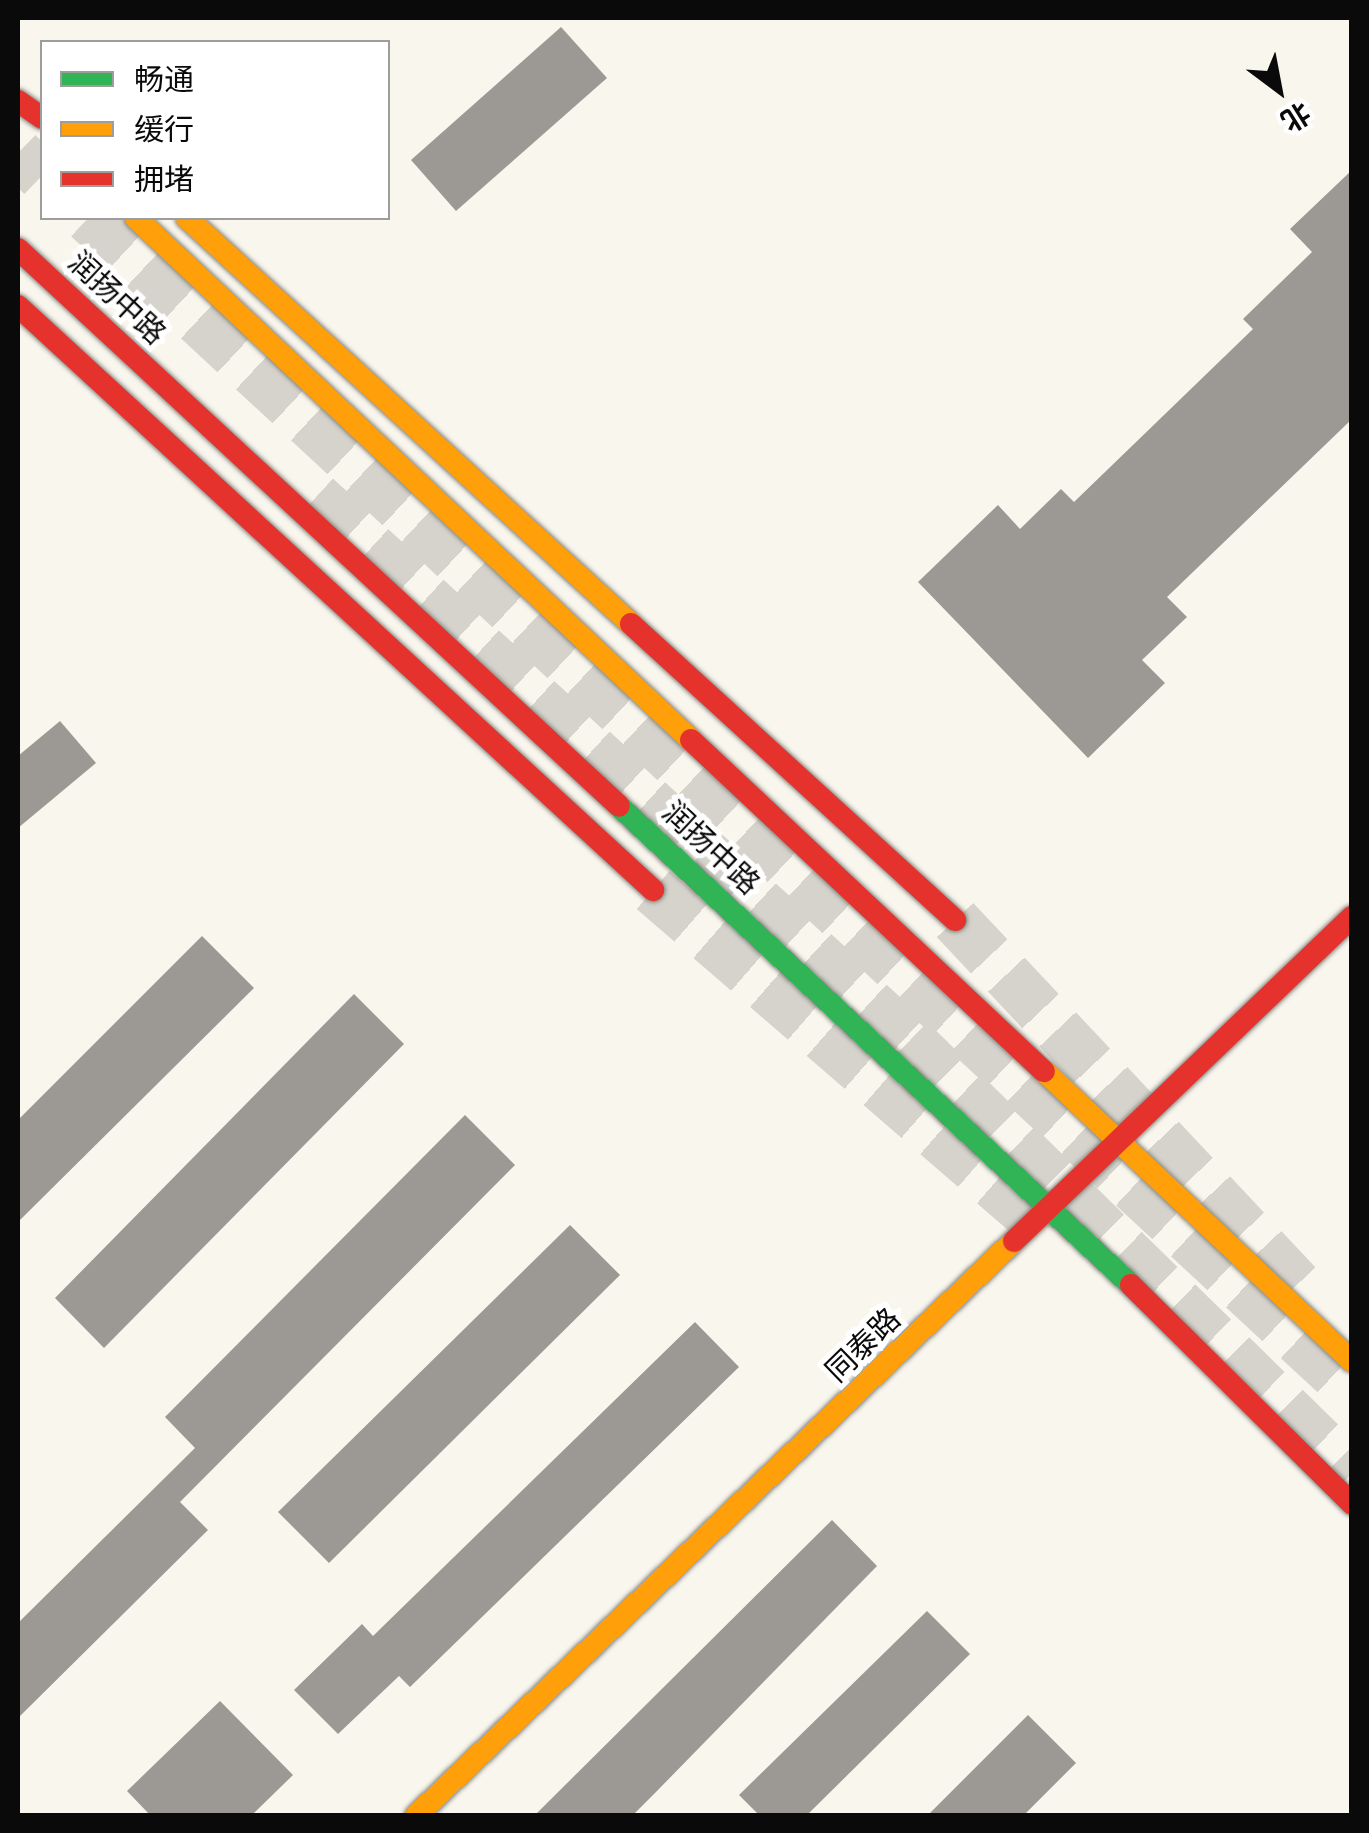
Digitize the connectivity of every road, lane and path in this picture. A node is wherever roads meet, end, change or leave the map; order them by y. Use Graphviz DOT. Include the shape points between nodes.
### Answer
graph roads {
  1 [pos="18,104"];
  2 [pos="40,117"];
  3 [pos="40,128"];
  4 [pos="138,220"];
  5 [pos="189,220"];
  6 [pos="18,249"];
  7 [pos="18,306"];
  8 [pos="653,890"];
  9 [pos="1352,918"];
  10 [pos="955,920"];
  11 [pos="1124,1144"];
  12 [pos="1052,1208"];
  13 [pos="1352,1362"];
  14 [pos="1352,1504"];
  15 [pos="416,1816"];
  1 -- 2 [label="main road"];
  1 -- 3 [label="main road"];
  4 -- 11 [label="main road"];
  5 -- 10 [label="main road"];
  6 -- 12 [label="main road, 润扬中路"];
  7 -- 8 [label="main road"];
  9 -- 11 [label="main road, 同泰路"];
  11 -- 12 [label="main road, 同泰路"];
  11 -- 13 [label="main road"];
  12 -- 14 [label="main road, 润扬中路"];
  12 -- 15 [label="main road, 同泰路"];
}
